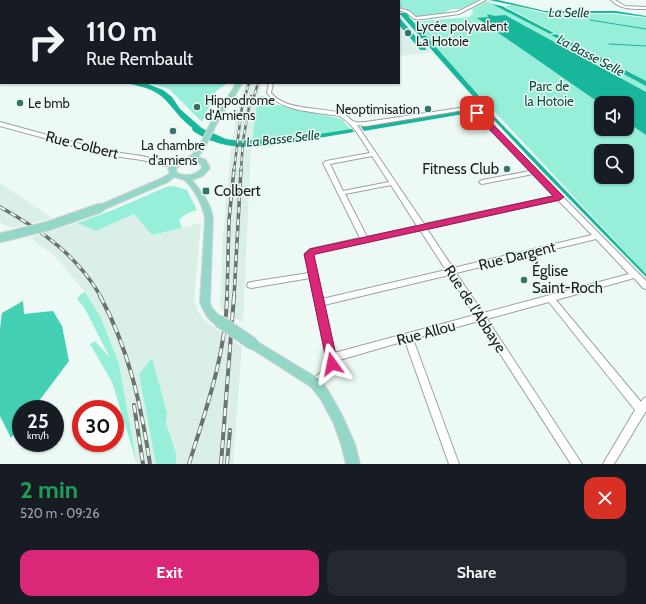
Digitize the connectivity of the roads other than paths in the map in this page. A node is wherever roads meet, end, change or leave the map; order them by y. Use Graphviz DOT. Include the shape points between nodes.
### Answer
graph roads {
  1 [pos="484,0"];
  2 [pos="613,0"];
  3 [pos="646,8"];
  4 [pos="401,9"];
  5 [pos="239,84"];
  6 [pos="271,84"];
  7 [pos="353,123"];
  8 [pos="0,124"];
  9 [pos="374,154"];
  10 [pos="193,158"];
  11 [pos="180,161"];
  12 [pos="165,164"];
  13 [pos="173,172"];
  14 [pos="535,172"];
  15 [pos="201,173"];
  16 [pos="186,178"];
  17 [pos="482,182"];
  18 [pos="393,183"];
  19 [pos="198,192"];
  20 [pos="341,193"];
  21 [pos="560,197"];
  22 [pos="422,228"];
  23 [pos="597,236"];
  24 [pos="0,238"];
  25 [pos="365,240"];
  26 [pos="451,272"];
  27 [pos="313,274"];
  28 [pos="635,275"];
  29 [pos="251,285"];
  30 [pos="646,286"];
  31 [pos="551,299"];
  32 [pos="320,304"];
  33 [pos="481,318"];
  34 [pos="408,338"];
  35 [pos="331,358"];
  36 [pos="315,383"];
  37 [pos="644,406"];
  38 [pos="353,464"];
  39 [pos="454,464"];
  40 [pos="577,464"];
  41 [pos="608,464"];
  1 -- 4 [label="street" via="458,13 423,18"];
  2 -- 3 [label="street" via="623,7"];
  5 -- 10 [label="main road" via="233,97 218,115 205,142"];
  6 -- 7 [label="street" via="269,93 276,100 342,116"];
  7 -- 9 [label="street, Rue de l'Abbaye"];
  7 -- 14 [label="street" via="366,124 471,107"];
  8 -- 12 [label="street, Rue Colbert" via="106,153"];
  9 -- 18 [label="street, Rue de l'Abbaye"];
  9 -- 20 [label="street" via="326,163"];
  10 -- 11 [label="main road"];
  10 -- 15 [label="main road" via="204,163 206,168"];
  11 -- 12 [label="street, Rue Colbert"];
  11 -- 13 [label="main road"];
  12 -- 13 [label="street, Rue Colbert"];
  13 -- 16 [label="main road"];
  13 -- 24 [label="main road, bridge" via="158,183 100,208 48,226"];
  14 -- 17 [label="street"];
  14 -- 21 [label="street"];
  15 -- 16 [label="main road"];
  15 -- 19 [label="main road"];
  16 -- 19 [label="main road"];
  18 -- 20 [label="street"];
  18 -- 22 [label="street, Rue de l'Abbaye"];
  19 -- 36 [label="main road, bridge" via="208,212 210,226 205,302 208,310 253,344"];
  20 -- 25 [label="street"];
  21 -- 22 [label="street"];
  21 -- 23 [label="street"];
  22 -- 25 [label="street"];
  22 -- 26 [label="street, Rue de l'Abbaye"];
  23 -- 26 [label="street, Rue Dargent"];
  23 -- 28 [label="street"];
  25 -- 27 [label="street" via="313,251 309,254"];
  26 -- 32 [label="street, Rue Dargent"];
  26 -- 33 [label="street, Rue de l'Abbaye"];
  27 -- 29 [label="street"];
  27 -- 32 [label="street"];
  28 -- 30 [label="street"];
  28 -- 31 [label="street, Rue Allou"];
  31 -- 33 [label="street, Rue Allou"];
  31 -- 37 [label="street"];
  32 -- 35 [label="street"];
  33 -- 34 [label="street, Rue Allou"];
  33 -- 40 [label="street, Rue de l'Abbaye"];
  34 -- 35 [label="street, Rue Allou"];
  34 -- 39 [label="street"];
  35 -- 36 [label="street" via="332,364"];
  36 -- 38 [label="main road" via="338,419"];
  37 -- 41 [label="street"];
}
